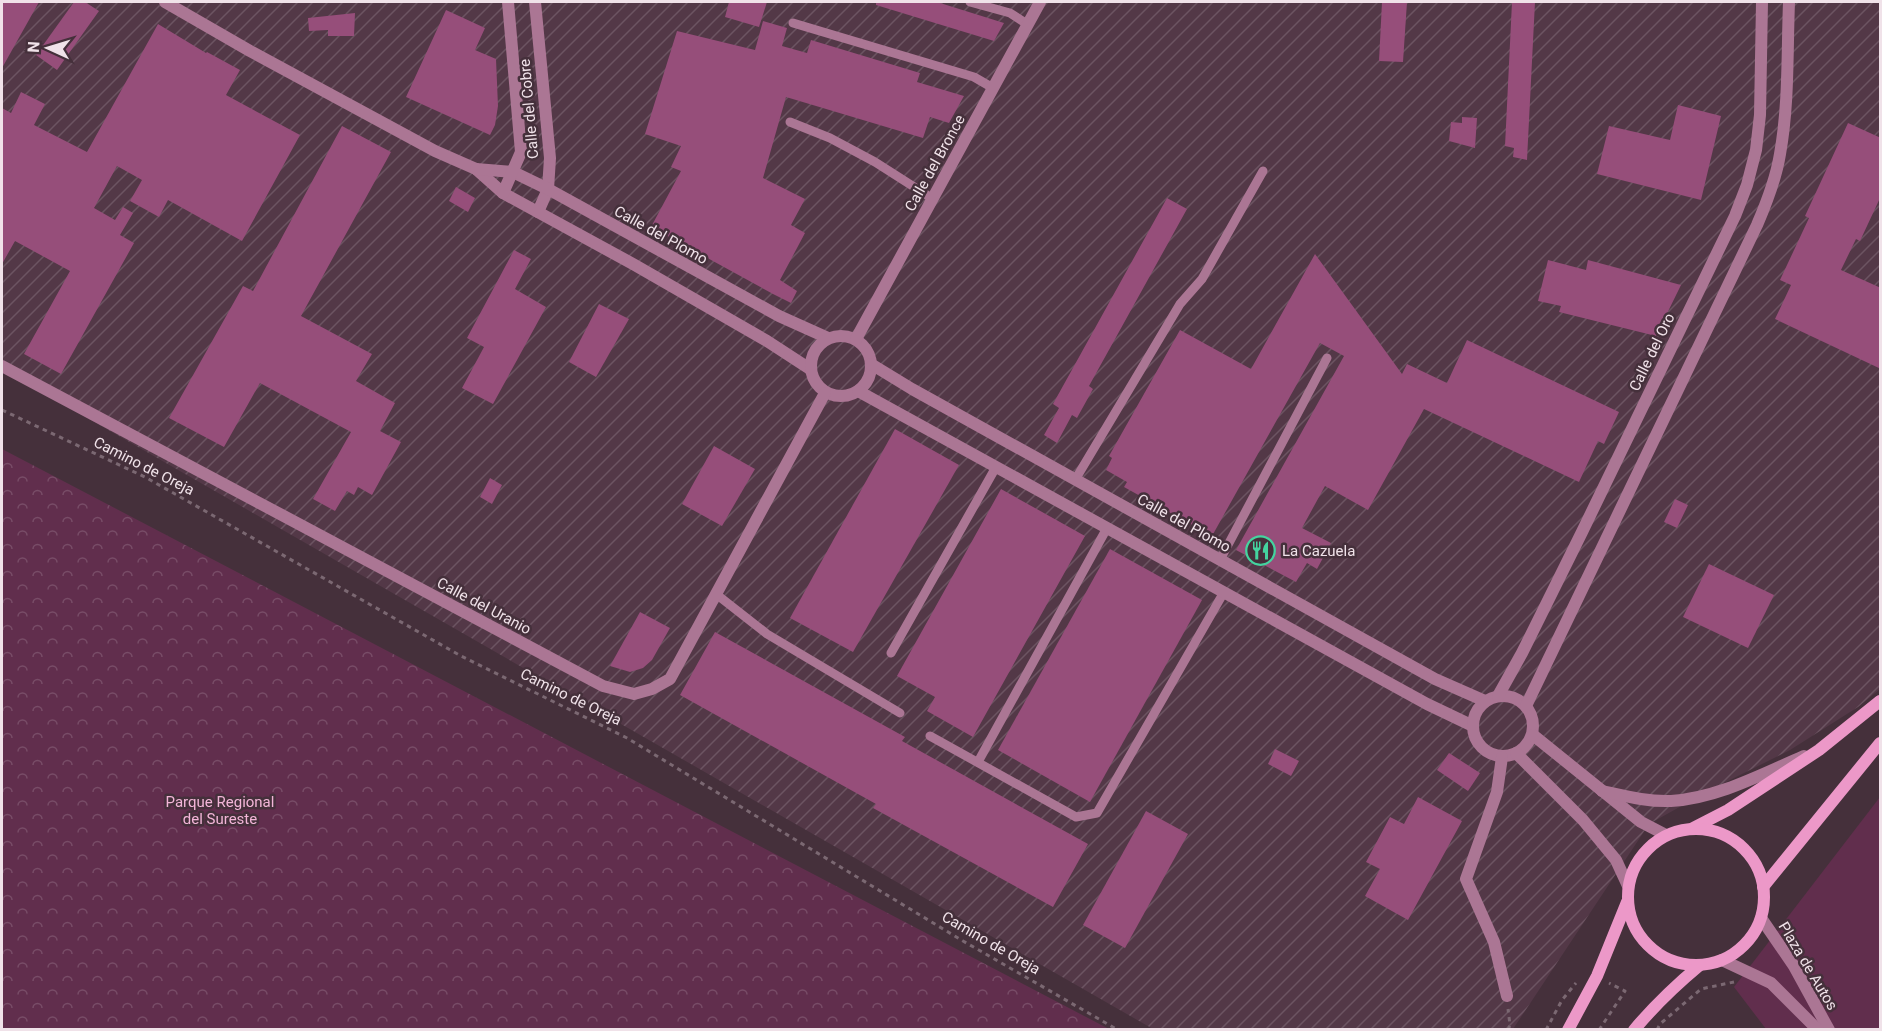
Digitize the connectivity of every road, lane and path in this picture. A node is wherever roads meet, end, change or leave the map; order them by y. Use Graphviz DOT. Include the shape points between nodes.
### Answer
graph roads {
  1 [pos="165,2"];
  2 [pos="508,2"];
  3 [pos="535,2"];
  4 [pos="970,2"];
  5 [pos="1040,2"];
  6 [pos="1762,2"];
  7 [pos="1788,2"];
  8 [pos="793,22"];
  9 [pos="1027,24"];
  10 [pos="993,88"];
  11 [pos="790,123"];
  12 [pos="476,169"];
  13 [pos="1263,171"];
  14 [pos="513,172"];
  15 [pos="548,189"];
  16 [pos="503,193"];
  17 [pos="933,199"];
  18 [pos="538,212"];
  19 [pos="828,338"];
  20 [pos="856,339"];
  21 [pos="1327,358"];
  22 [pos="871,364"];
  23 [pos="2,366"];
  24 [pos="810,369"];
  25 [pos="858,391"];
  26 [pos="825,393"];
  27 [pos="2,410"];
  28 [pos="996,467"];
  29 [pos="1075,480"];
  30 [pos="1107,528"];
  31 [pos="1220,560"];
  32 [pos="1224,592"];
  33 [pos="716,594"];
  34 [pos="891,653"];
  35 [pos="1498,696"];
  36 [pos="1485,701"];
  37 [pos="1881,701"];
  38 [pos="1526,706"];
  39 [pos="900,713"];
  40 [pos="1473,726"];
  41 [pos="1533,735"];
  42 [pos="930,736"];
  43 [pos="1881,743"];
  44 [pos="1819,750"];
  45 [pos="1516,753"];
  46 [pos="1502,756"];
  47 [pos="978,762"];
  48 [pos="1602,791"];
  49 [pos="1693,828"];
  50 [pos="1665,835"];
  51 [pos="1628,885"];
  52 [pos="1763,887"];
  53 [pos="1627,901"];
  54 [pos="1761,918"];
  55 [pos="1722,960"];
  56 [pos="1700,965"];
  57 [pos="1597,976"];
  58 [pos="1740,980"];
  59 [pos="1507,996"];
  60 [pos="1118,1029"];
  61 [pos="1508,1029"];
  62 [pos="1546,1029"];
  63 [pos="1568,1029"];
  64 [pos="1599,1029"];
  65 [pos="1634,1029"];
  66 [pos="1657,1029"];
  67 [pos="1818,1029"];
  68 [pos="1828,1029"];
  1 -- 12 [label="street, Calle del Plomo" via="424,146"];
  2 -- 14 [label="street, Calle del Cobre" via="521,152"];
  3 -- 15 [label="street, Calle del Cobre" via="550,158"];
  4 -- 9 [label="lane" via="1010,13"];
  5 -- 9 [label="street, Calle del Bronce"];
  6 -- 35 [label="street, Calle del Oro" via="1760,115 1747,185 1582,532"];
  7 -- 38 [label="street" via="1784,117 1770,193"];
  8 -- 10 [label="lane" via="974,77"];
  9 -- 10 [label="street, Calle del Bronce"];
  10 -- 17 [label="street, Calle del Bronce"];
  11 -- 17 [label="lane" via="830,138"];
  12 -- 14 [label="street, Calle del Plomo"];
  12 -- 16 [label="street, Calle del Plomo"];
  13 -- 29 [label="lane" via="1202,279 1180,304"];
  14 -- 15 [label="street, Calle del Plomo"];
  14 -- 16 [label="street, Calle del Cobre"];
  15 -- 18 [label="street, Calle del Cobre"];
  15 -- 19 [label="street, Calle del Plomo" via="779,316"];
  16 -- 18 [label="street, Calle del Plomo"];
  17 -- 20 [label="street, Calle del Bronce"];
  18 -- 24 [label="street, Calle del Plomo"];
  19 -- 20 [label="street"];
  19 -- 24 [label="street" via="818,345"];
  20 -- 22 [label="street" via="869,354"];
  21 -- 31 [label="lane"];
  22 -- 25 [label="street" via="870,375"];
  22 -- 29 [label="street, Calle del Plomo"];
  23 -- 33 [label="street, Calle del Uranio" via="603,686 634,694 670,679"];
  24 -- 26 [label="street"];
  25 -- 26 [label="street" via="847,396"];
  25 -- 28 [label="street"];
  26 -- 33 [label="street, Calle del Uranio"];
  27 -- 60 [label="path, Camino de Oreja" via="145,477 460,656 627,738 963,941"];
  28 -- 30 [label="street"];
  28 -- 34 [label="lane"];
  29 -- 31 [label="street, Calle del Plomo"];
  30 -- 32 [label="street"];
  30 -- 47 [label="lane"];
  31 -- 36 [label="street, Calle del Plomo" via="1435,679"];
  32 -- 40 [label="street"];
  32 -- 47 [label="lane" via="1097,813 1076,818"];
  33 -- 39 [label="lane" via="767,634"];
  35 -- 36 [label="street"];
  35 -- 38 [label="street" via="1518,699"];
  36 -- 40 [label="street" via="1474,716"];
  37 -- 44 [label="main road"];
  38 -- 41 [label="street" via="1533,719"];
  40 -- 46 [label="street" via="1477,741 1487,752"];
  41 -- 45 [label="street"];
  41 -- 48 [label="street"];
  42 -- 47 [label="lane"];
  43 -- 52 [label="main road"];
  44 -- 48 [label="street" via="1705,796 1642,800"];
  44 -- 49 [label="main road" via="1728,810"];
  45 -- 46 [label="street"];
  45 -- 51 [label="street" via="1583,820 1616,860"];
  46 -- 59 [label="street" via="1497,792 1466,879 1494,942"];
  48 -- 50 [label="street" via="1641,822"];
  49 -- 50 [label="main road"];
  49 -- 52 [label="main road" via="1713,830 1747,851"];
  50 -- 51 [label="main road" via="1635,865"];
  51 -- 53 [label="main road"];
  52 -- 54 [label="main road"];
  53 -- 56 [label="main road" via="1631,918 1650,948 1682,964"];
  53 -- 57 [label="main road"];
  54 -- 55 [label="main road" via="1739,950"];
  54 -- 68 [label="street, Plaza de Autos" via="1794,966"];
  55 -- 56 [label="main road"];
  55 -- 67 [label="street, Plaza de Autos" via="1771,983"];
  56 -- 65 [label="main road"];
  57 -- 62 [label="path" via="1587,970 1562,1000"];
  57 -- 63 [label="main road"];
  57 -- 64 [label="path" via="1624,991"];
  58 -- 66 [label="path" via="1701,988"];
  59 -- 61 [label="path"];
}
